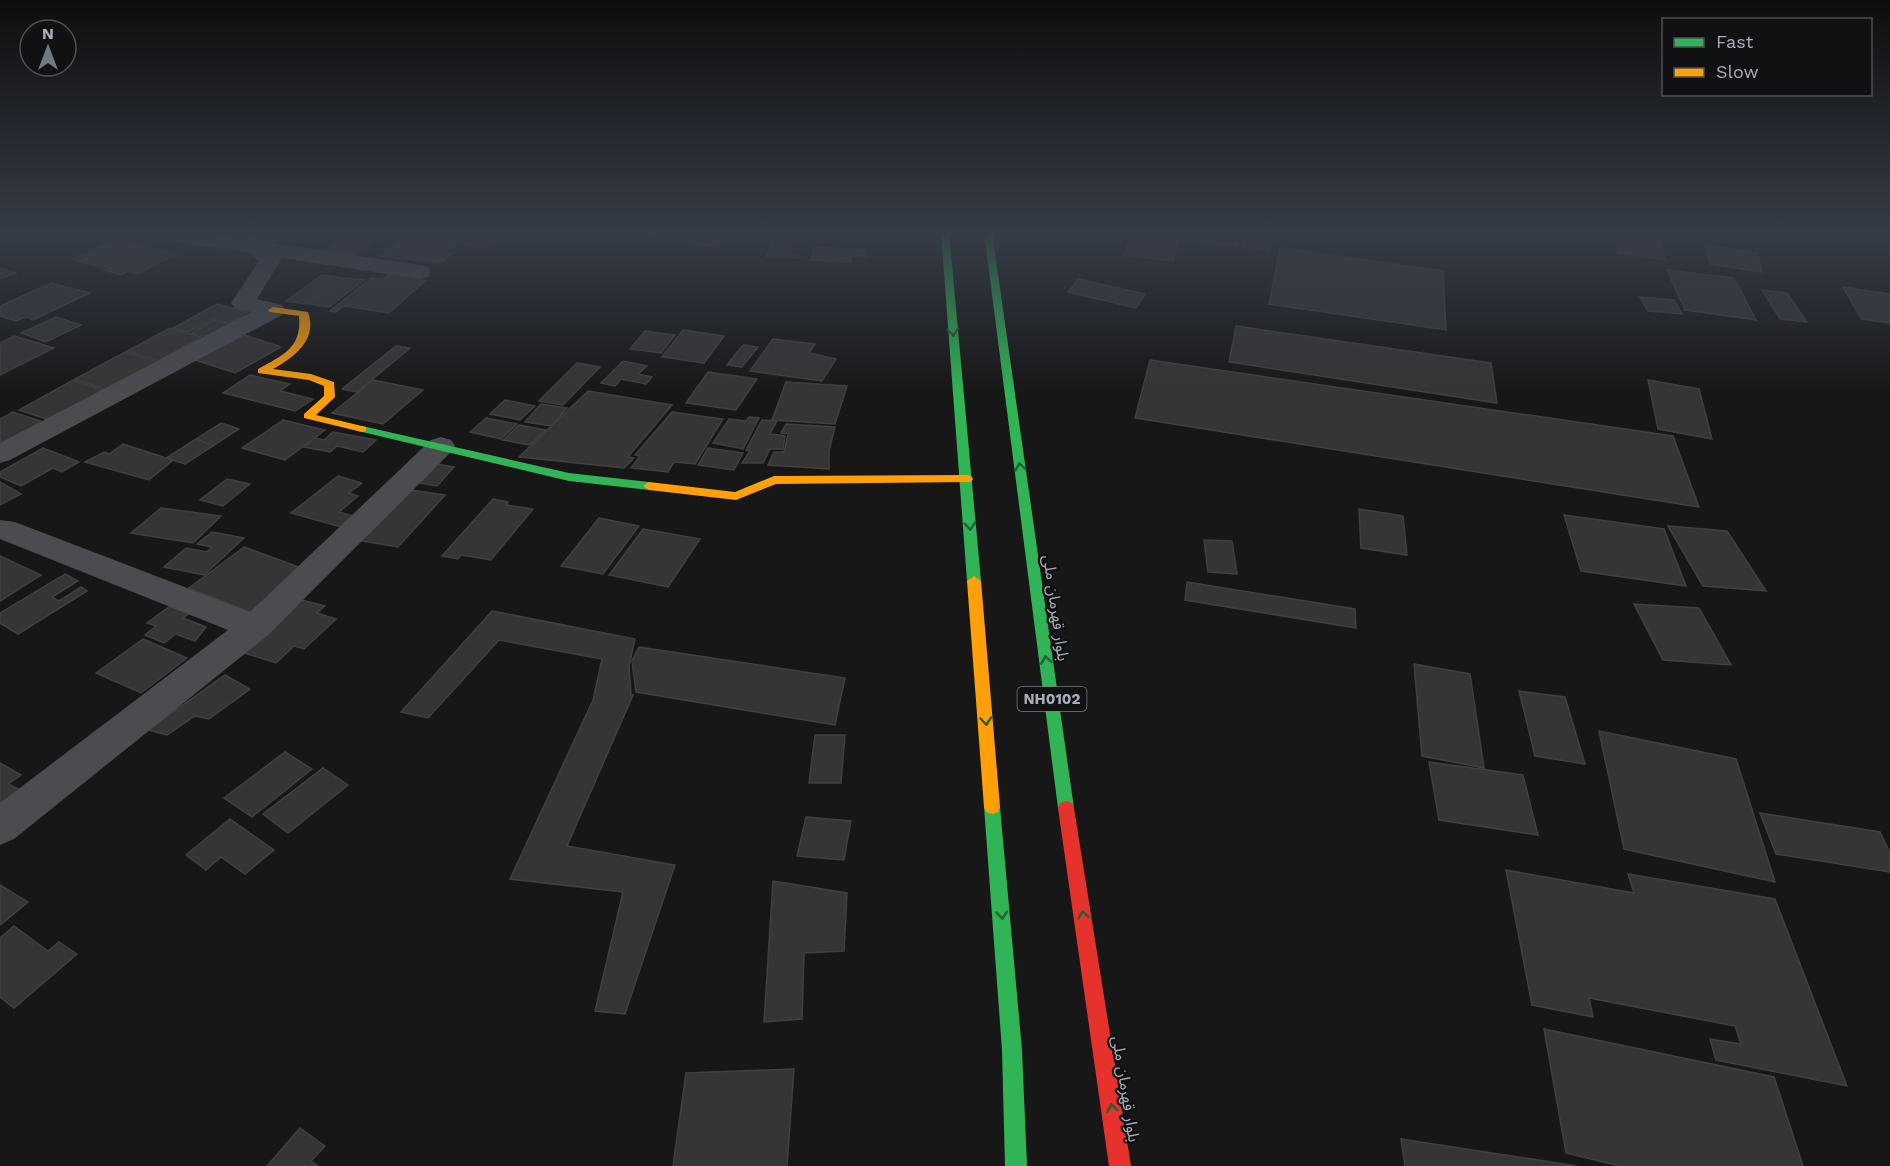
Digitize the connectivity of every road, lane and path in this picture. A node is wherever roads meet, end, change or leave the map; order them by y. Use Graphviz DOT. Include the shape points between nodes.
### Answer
graph roads {
  1 [pos="254,286"];
  2 [pos="950,286"];
  3 [pos="995,286"];
  4 [pos="273,310"];
  5 [pos="441,447"];
  6 [pos="0,454"];
  7 [pos="967,479"];
  8 [pos="4,529"];
  9 [pos="255,627"];
  10 [pos="0,827"];
  11 [pos="1016,1166"];
  12 [pos="1120,1166"];
  1 -- 4 [label="street" via="243,303"];
  2 -- 7 [label="main road, one-way"];
  12 -- 3 [label="main road, بلوار قهرمان ملی / NH0102, one-way"];
  4 -- 5 [label="main road" via="304,314 308,328 302,345 262,371 310,377 330,384 329,397 308,416"];
  4 -- 6 [label="street"];
  5 -- 7 [label="main road" via="569,477 736,496 774,480"];
  5 -- 9 [label="street"];
  7 -- 11 [label="main road, one-way" via="1012,1050"];
  8 -- 9 [label="street"];
  9 -- 10 [label="street"];
}
